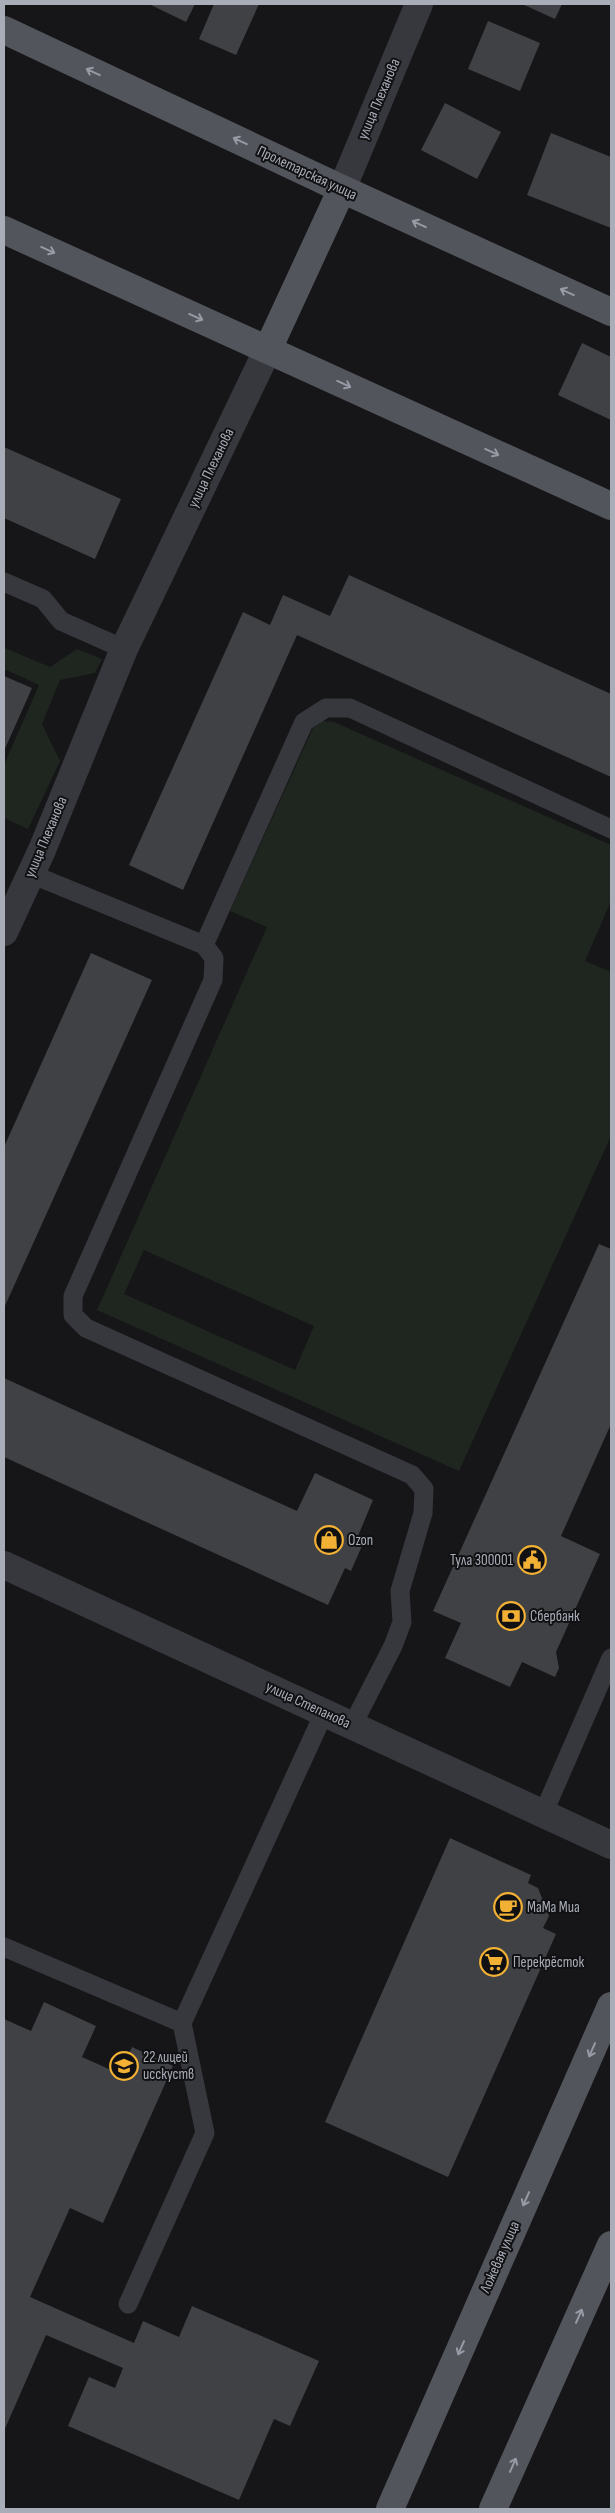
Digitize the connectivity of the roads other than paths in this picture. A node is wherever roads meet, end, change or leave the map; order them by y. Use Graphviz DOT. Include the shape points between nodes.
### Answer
graph roads {
  1 [pos="419,4"];
  2 [pos="4,30"];
  3 [pos="342,189"];
  4 [pos="4,230"];
  5 [pos="611,312"];
  6 [pos="268,349"];
  7 [pos="611,506"];
  8 [pos="4,582"];
  9 [pos="124,649"];
  10 [pos="611,829"];
  11 [pos="31,874"];
  12 [pos="4,932"];
  13 [pos="204,945"];
  14 [pos="4,1565"];
  15 [pos="611,1658"];
  16 [pos="324,1713"];
  17 [pos="352,1726"];
  18 [pos="543,1814"];
  19 [pos="611,1845"];
  20 [pos="4,1947"];
  21 [pos="611,2006"];
  22 [pos="182,2023"];
  23 [pos="611,2245"];
  24 [pos="128,2304"];
  25 [pos="390,2509"];
  26 [pos="493,2509"];
  1 -- 3 [label="street, улица Плеханова"];
  3 -- 2 [label="main road, Пролетарская улица, one-way"];
  5 -- 3 [label="main road, Пролетарская улица, one-way"];
  3 -- 6 [label="main road, улица Плеханова"];
  4 -- 6 [label="main road, one-way"];
  6 -- 7 [label="main road, one-way"];
  6 -- 9 [label="street, улица Плеханова"];
  8 -- 9 [label="lane" via="43,599 62,621"];
  9 -- 11 [label="street, улица Плеханова"];
  10 -- 13 [label="lane" via="350,708 326,708 304,722"];
  11 -- 12 [label="street, улица Плеханова"];
  11 -- 13 [label="lane"];
  13 -- 17 [label="lane" via="214,958 213,980 73,1296 73,1315 86,1328 412,1475 424,1489 423,1513 400,1591 402,1622"];
  14 -- 16 [label="street, улица Степанова"];
  15 -- 18 [label="lane"];
  16 -- 17 [label="street, улица Степанова"];
  16 -- 22 [label="lane"];
  17 -- 18 [label="street, улица Степанова"];
  18 -- 19 [label="street, улица Степанова"];
  20 -- 22 [label="lane"];
  21 -- 25 [label="main road, Ложевая улица, one-way"];
  22 -- 24 [label="lane" via="205,2133"];
  26 -- 23 [label="main road, one-way"];
}
